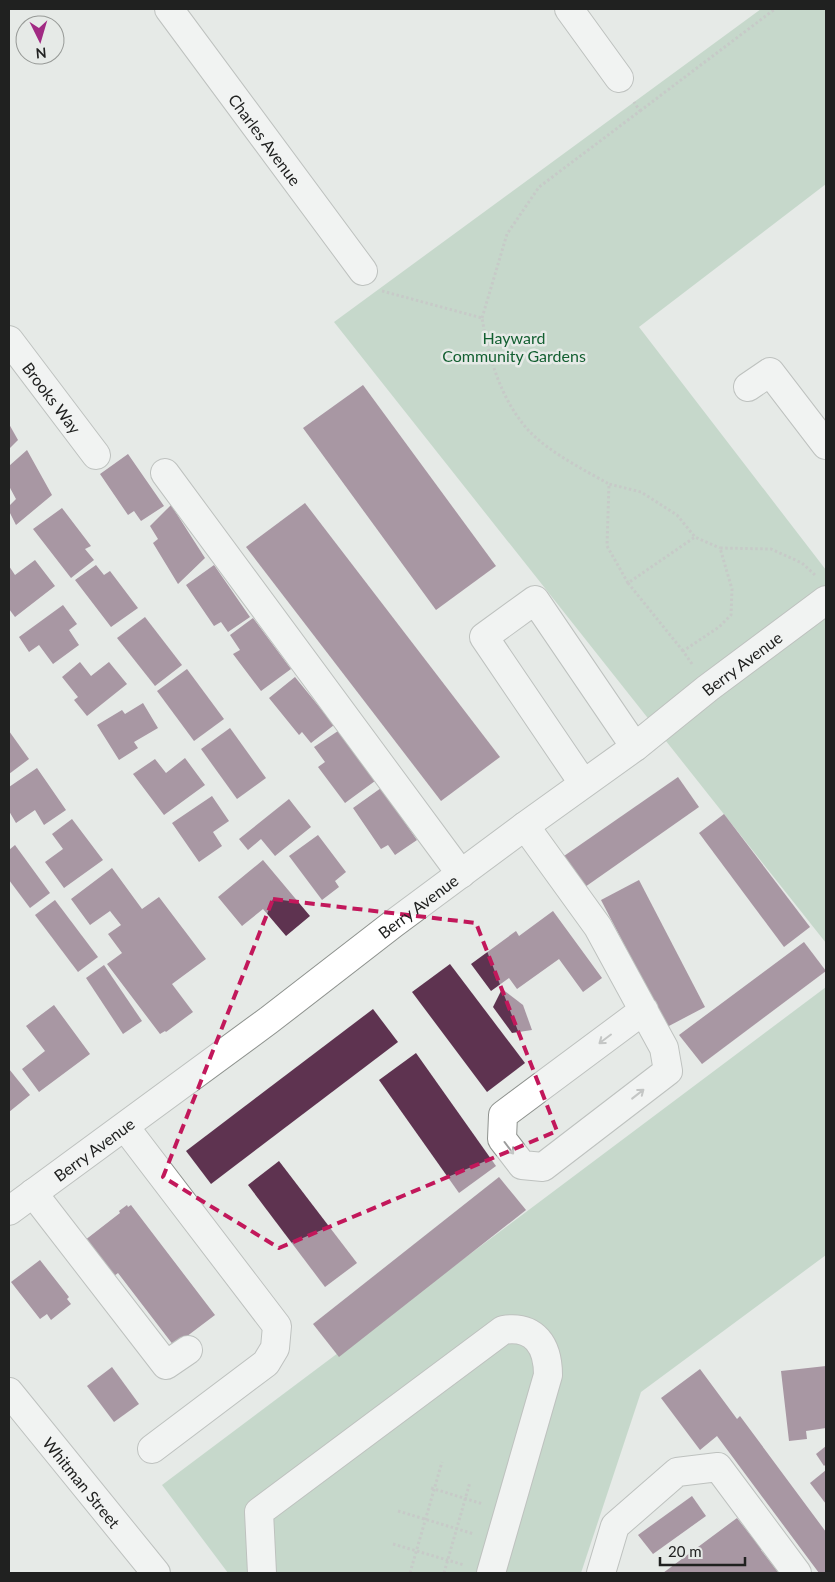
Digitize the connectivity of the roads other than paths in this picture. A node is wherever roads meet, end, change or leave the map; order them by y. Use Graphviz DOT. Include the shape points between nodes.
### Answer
graph roads {
  1 [pos="169,9"];
  2 [pos="569,9"];
  3 [pos="619,78"];
  4 [pos="363,271"];
  5 [pos="9,340"];
  6 [pos="748,387"];
  7 [pos="826,446"];
  8 [pos="96,455"];
  9 [pos="165,473"];
  10 [pos="823,590"];
  11 [pos="635,747"];
  12 [pos="583,783"];
  13 [pos="525,826"];
  14 [pos="461,874"];
  15 [pos="644,1010"];
  16 [pos="124,1127"];
  17 [pos="33,1193"];
  18 [pos="9,1211"];
  19 [pos="188,1350"];
  20 [pos="9,1392"];
  21 [pos="152,1449"];
  22 [pos="482,1571"];
  23 [pos="156,1573"];
  24 [pos="262,1573"];
  25 [pos="601,1573"];
  26 [pos="796,1573"];
  1 -- 4 [label="street, Charles Avenue"];
  2 -- 3 [label="street"];
  5 -- 8 [label="street, Brooks Way"];
  6 -- 7 [label="street" via="770,372"];
  9 -- 14 [label="street"];
  10 -- 11 [label="street, Berry Avenue"];
  11 -- 12 [label="street, Berry Avenue"];
  11 -- 12 [label="street" via="535,600 484,637"];
  12 -- 13 [label="street, Berry Avenue"];
  13 -- 14 [label="street, Berry Avenue"];
  13 -- 15 [label="street" via="598,926"];
  14 -- 16 [label="street, Berry Avenue"];
  15 -- 15 [label="street, one-way" via="503,1115 502,1139 522,1166 543,1167 668,1071 664,1048"];
  16 -- 17 [label="street, Berry Avenue"];
  16 -- 21 [label="street" via="277,1326 275,1348 266,1363"];
  17 -- 18 [label="street, Berry Avenue"];
  17 -- 19 [label="street" via="166,1365"];
  20 -- 23 [label="street, Whitman Street"];
  22 -- 24 [label="street" via="500,1542 548,1375 546,1355 537,1339 513,1329 503,1330 259,1512"];
  25 -- 26 [label="street" via="616,1526 677,1472 718,1467"];
}
